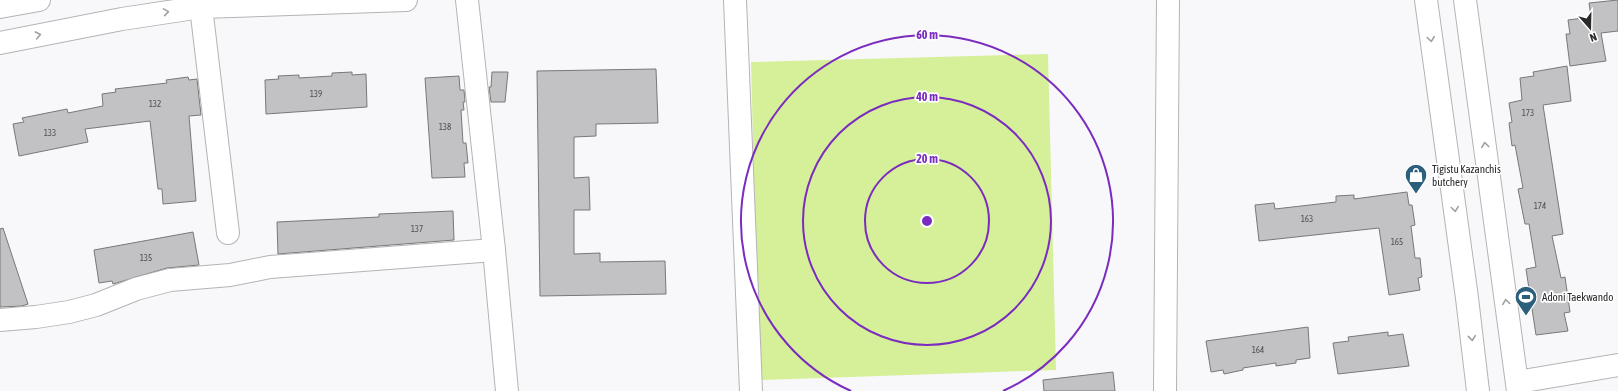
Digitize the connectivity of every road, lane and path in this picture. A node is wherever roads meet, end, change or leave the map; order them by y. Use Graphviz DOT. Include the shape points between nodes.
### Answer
graph roads {
  1 [pos="39,0"];
  2 [pos="406,0"];
  3 [pos="467,0"];
  4 [pos="735,0"];
  5 [pos="1168,0"];
  6 [pos="1426,0"];
  7 [pos="1465,0"];
  8 [pos="0,7"];
  9 [pos="201,7"];
  10 [pos="0,42"];
  11 [pos="228,233"];
  12 [pos="494,250"];
  13 [pos="0,320"];
  14 [pos="1618,365"];
  15 [pos="1518,387"];
  16 [pos="506,391"];
  17 [pos="751,391"];
  18 [pos="1165,391"];
  19 [pos="1478,391"];
  1 -- 8 [label="street"];
  2 -- 9 [label="street"];
  3 -- 12 [label="street"];
  4 -- 17 [label="street"];
  5 -- 18 [label="street"];
  6 -- 19 [label="street, one-way"];
  15 -- 7 [label="street, one-way"];
  10 -- 9 [label="street, one-way"];
  9 -- 11 [label="street"];
  12 -- 13 [label="street" via="270,267 230,275 170,280 69,312"];
  12 -- 16 [label="street"];
  14 -- 15 [label="street"];
}
